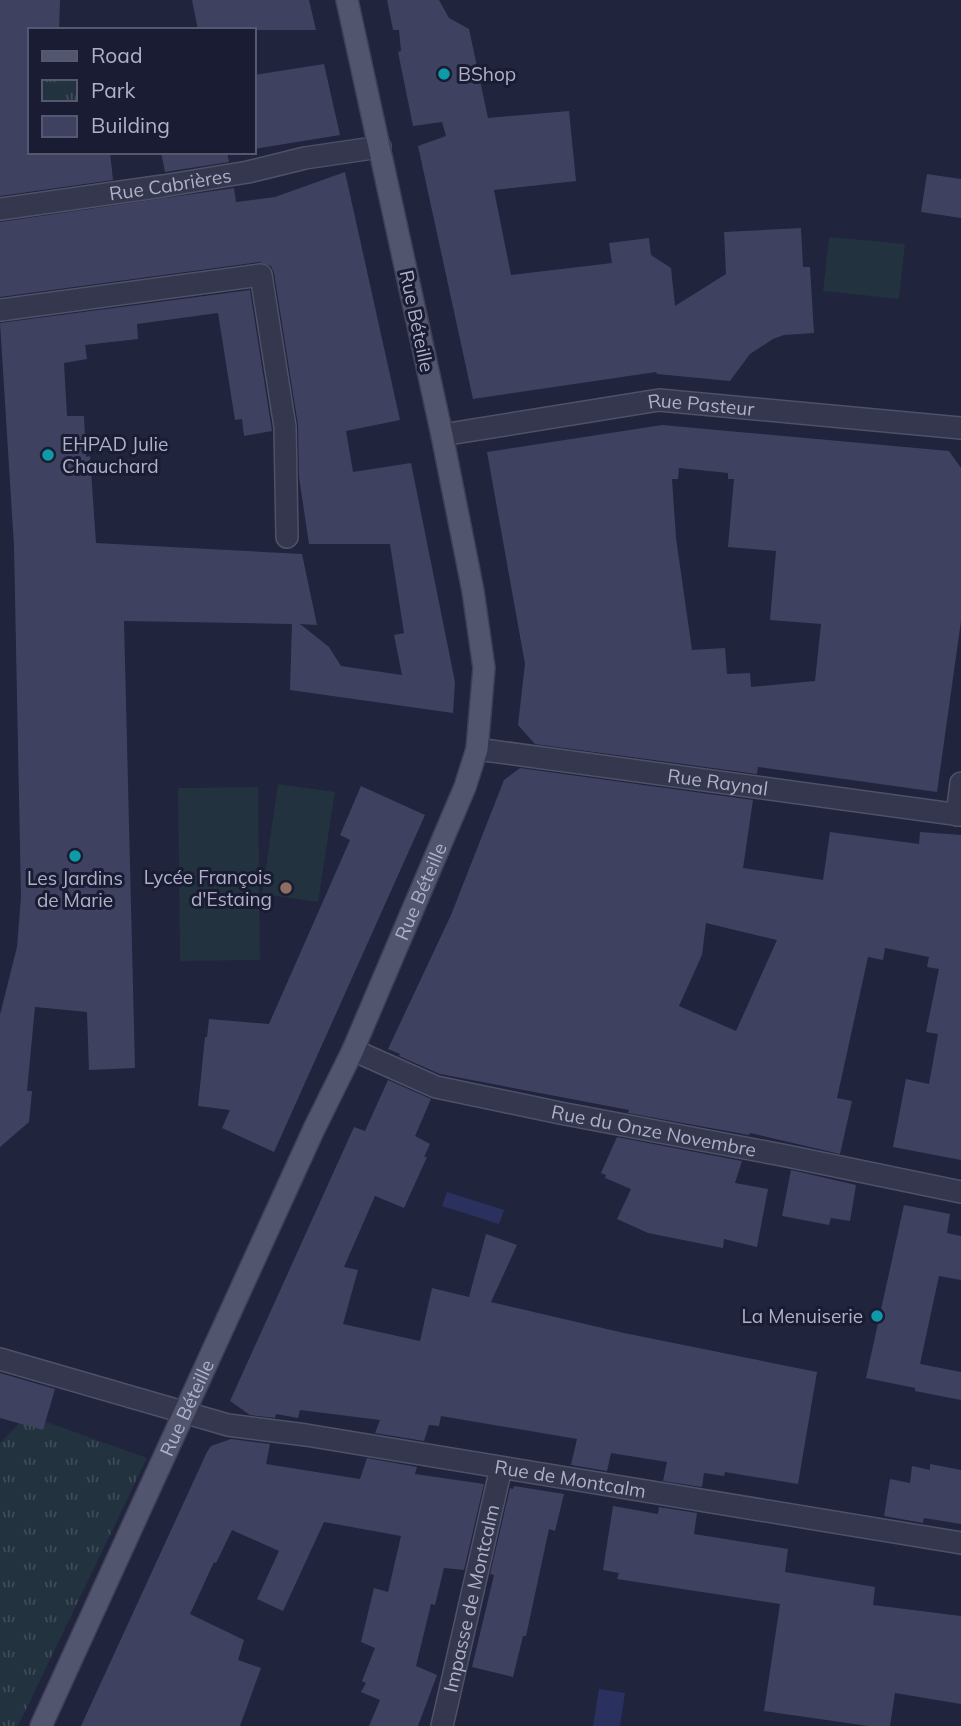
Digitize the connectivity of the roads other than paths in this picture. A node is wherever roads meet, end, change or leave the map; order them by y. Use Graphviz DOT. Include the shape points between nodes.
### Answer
graph roads {
  1 [pos="347,0"];
  2 [pos="380,147"];
  3 [pos="0,209"];
  4 [pos="0,310"];
  5 [pos="961,428"];
  6 [pos="442,435"];
  7 [pos="287,537"];
  8 [pos="477,749"];
  9 [pos="961,783"];
  10 [pos="959,815"];
  11 [pos="353,1050"];
  12 [pos="961,1192"];
  13 [pos="0,1359"];
  14 [pos="183,1412"];
  15 [pos="500,1468"];
  16 [pos="961,1543"];
  17 [pos="41,1726"];
  18 [pos="442,1726"];
  1 -- 2 [label="main road, Rue Béteille"];
  2 -- 3 [label="street, Rue Cabrières" via="163,186"];
  2 -- 6 [label="main road, Rue Béteille"];
  4 -- 7 [label="street" via="261,275 285,427"];
  5 -- 6 [label="street, Rue Pasteur" via="659,400"];
  6 -- 8 [label="main road, Rue Béteille" via="484,668"];
  8 -- 10 [label="street, Rue Raynal"];
  8 -- 11 [label="main road, Rue Béteille"];
  9 -- 10 [label="street"];
  11 -- 12 [label="street, Rue du Onze Novembre" via="436,1087"];
  11 -- 14 [label="main road, Rue Béteille"];
  13 -- 14 [label="street, Rue de Montcalm"];
  14 -- 15 [label="street, Rue de Montcalm" via="228,1425"];
  14 -- 17 [label="main road, Rue Béteille"];
  15 -- 16 [label="street, Rue de Montcalm"];
  15 -- 18 [label="street, Impasse de Montcalm"];
}
